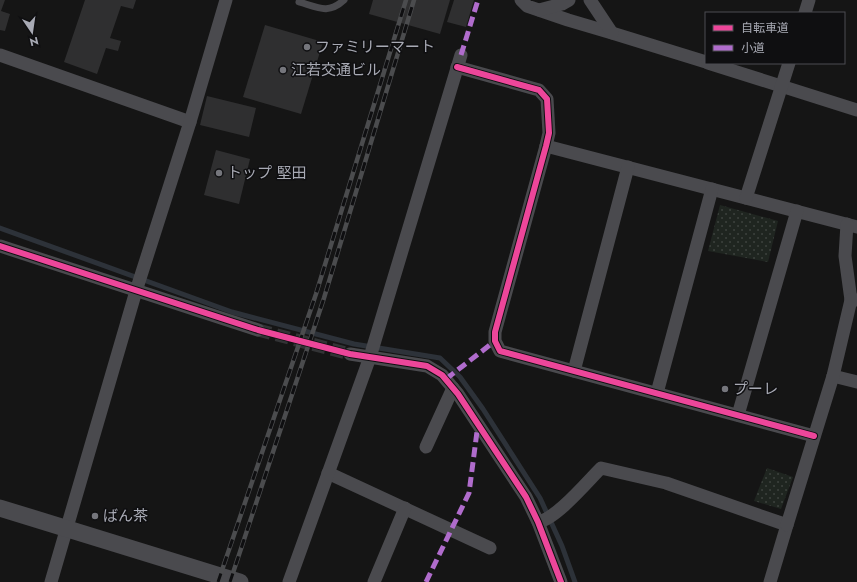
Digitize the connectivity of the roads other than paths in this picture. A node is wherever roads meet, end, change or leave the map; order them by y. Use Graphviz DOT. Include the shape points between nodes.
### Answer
graph roads {
  1 [pos="226,0"];
  2 [pos="344,0"];
  3 [pos="522,0"];
  4 [pos="569,0"];
  5 [pos="590,0"];
  6 [pos="809,0"];
  7 [pos="298,1"];
  8 [pos="539,10"];
  9 [pos="805,12"];
  10 [pos="612,33"];
  11 [pos="0,55"];
  12 [pos="705,62"];
  13 [pos="710,64"];
  14 [pos="789,64"];
  15 [pos="782,86"];
  16 [pos="857,110"];
  17 [pos="190,122"];
  18 [pos="546,146"];
  19 [pos="628,167"];
  20 [pos="712,189"];
  21 [pos="746,198"];
  22 [pos="797,211"];
  23 [pos="852,225"];
  24 [pos="0,246"];
  25 [pos="137,288"];
  26 [pos="854,300"];
  27 [pos="258,330"];
  28 [pos="350,354"];
  29 [pos="370,355"];
  30 [pos="574,371"];
  31 [pos="833,376"];
  32 [pos="857,382"];
  33 [pos="453,388"];
  34 [pos="657,393"];
  35 [pos="738,415"];
  36 [pos="814,436"];
  37 [pos="426,447"];
  38 [pos="328,473"];
  39 [pos="0,508"];
  40 [pos="405,508"];
  41 [pos="538,522"];
  42 [pos="788,525"];
  43 [pos="68,529"];
  44 [pos="490,548"];
  45 [pos="51,582"];
  46 [pos="240,582"];
  47 [pos="289,582"];
  48 [pos="374,582"];
  49 [pos="561,582"];
  50 [pos="770,582"];
  1 -- 17 [label="street"];
  2 -- 7 [label="lane" via="337,7 325,9"];
  3 -- 8 [label="street" via="527,6"];
  4 -- 8 [label="street"];
  5 -- 10 [label="street"];
  6 -- 9 [label="street"];
  8 -- 10 [label="street"];
  10 -- 12 [label="street"];
  11 -- 17 [label="street"];
  13 -- 15 [label="street"];
  14 -- 15 [label="street"];
  15 -- 16 [label="street"];
  15 -- 21 [label="street"];
  17 -- 25 [label="street"];
  18 -- 19 [label="street"];
  18 -- 29 [label="street" via="549,133 547,99 539,90 459,61"];
  18 -- 30 [label="street" via="495,332 495,341 500,351"];
  19 -- 20 [label="street"];
  19 -- 30 [label="street"];
  20 -- 21 [label="street"];
  20 -- 34 [label="street"];
  21 -- 22 [label="street"];
  22 -- 23 [label="street"];
  22 -- 35 [label="street"];
  23 -- 26 [label="street" via="845,256"];
  24 -- 25 [label="street"];
  25 -- 27 [label="street"];
  25 -- 43 [label="street"];
  26 -- 31 [label="street"];
  28 -- 29 [label="street"];
  29 -- 33 [label="street" via="427,366 442,375"];
  29 -- 38 [label="street"];
  30 -- 34 [label="street"];
  31 -- 32 [label="street"];
  31 -- 36 [label="street"];
  33 -- 37 [label="street"];
  33 -- 41 [label="street" via="526,497"];
  34 -- 35 [label="street"];
  35 -- 36 [label="street"];
  36 -- 42 [label="street"];
  38 -- 40 [label="street"];
  38 -- 47 [label="street"];
  39 -- 43 [label="street"];
  40 -- 44 [label="street"];
  40 -- 48 [label="street"];
  41 -- 42 [label="street" via="556,513 600,468 666,483"];
  41 -- 49 [label="street"];
  42 -- 50 [label="street"];
  43 -- 45 [label="street"];
  43 -- 46 [label="street"];
}
